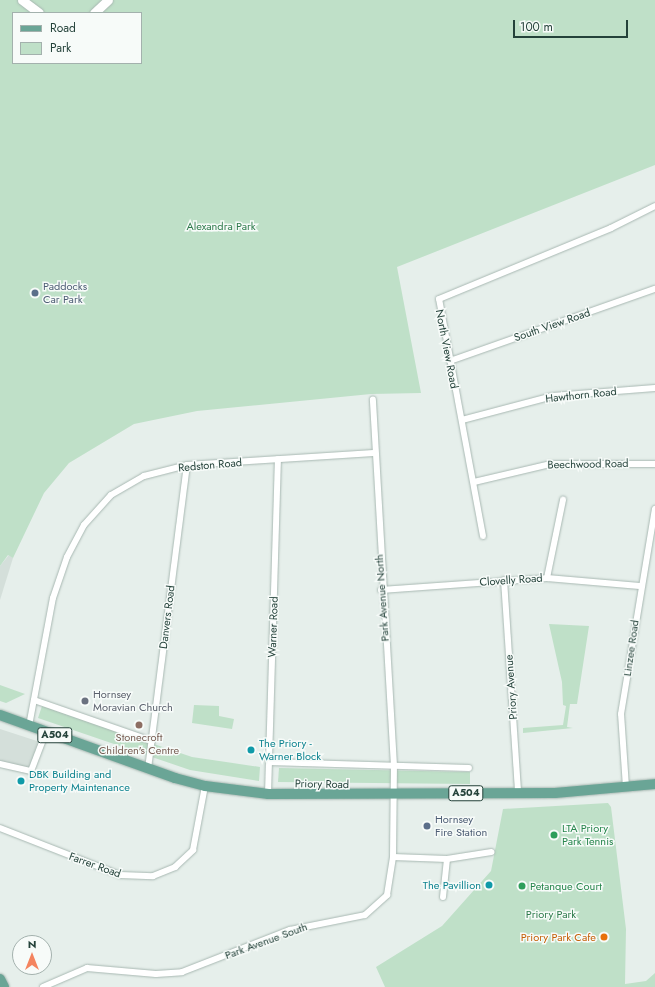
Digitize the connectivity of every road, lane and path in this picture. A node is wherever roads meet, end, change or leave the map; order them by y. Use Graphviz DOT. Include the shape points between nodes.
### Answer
graph roads {
  1 [pos="22,0"];
  2 [pos="108,0"];
  3 [pos="38,12"];
  4 [pos="95,12"];
  5 [pos="655,206"];
  6 [pos="655,289"];
  7 [pos="450,361"];
  8 [pos="655,388"];
  9 [pos="373,400"];
  10 [pos="462,420"];
  11 [pos="374,453"];
  12 [pos="278,459"];
  13 [pos="655,464"];
  14 [pos="187,465"];
  15 [pos="474,482"];
  16 [pos="563,500"];
  17 [pos="655,509"];
  18 [pos="483,536"];
  19 [pos="547,578"];
  20 [pos="504,580"];
  21 [pos="640,586"];
  22 [pos="381,590"];
  23 [pos="34,700"];
  24 [pos="0,715"];
  25 [pos="29,726"];
  26 [pos="46,732"];
  27 [pos="152,741"];
  28 [pos="269,762"];
  29 [pos="0,764"];
  30 [pos="394,766"];
  31 [pos="469,768"];
  32 [pos="148,769"];
  33 [pos="205,786"];
  34 [pos="655,786"];
  35 [pos="626,787"];
  36 [pos="518,793"];
  37 [pos="268,794"];
  38 [pos="394,795"];
  39 [pos="0,828"];
  40 [pos="491,852"];
  41 [pos="393,857"];
  42 [pos="447,859"];
  43 [pos="443,897"];
  44 [pos="0,979"];
  45 [pos="4,987"];
  46 [pos="43,987"];
  1 -- 3 [label="street"];
  2 -- 4 [label="street"];
  5 -- 7 [label="street, North View Road" via="612,228 446,293 438,306"];
  6 -- 7 [label="street, South View Road"];
  7 -- 10 [label="street, North View Road"];
  8 -- 10 [label="street, Hawthorn Road" via="553,396"];
  9 -- 11 [label="street, Park Avenue North"];
  10 -- 15 [label="street, North View Road"];
  11 -- 12 [label="street, Redston Road"];
  11 -- 22 [label="street, Park Avenue North"];
  12 -- 14 [label="street, Redston Road"];
  12 -- 28 [label="street, Warner Road"];
  13 -- 15 [label="street, Beechwood Road" via="550,464"];
  14 -- 23 [label="street, Redston Road" via="144,476 111,495 84,525 67,557 53,598"];
  14 -- 27 [label="street, Danvers Road"];
  15 -- 18 [label="street, North View Road"];
  16 -- 19 [label="street"];
  17 -- 21 [label="street, Linzee Road"];
  19 -- 20 [label="street, Clovelly Road"];
  19 -- 21 [label="street, Clovelly Road"];
  20 -- 22 [label="street, Clovelly Road"];
  20 -- 36 [label="street, Priory Avenue"];
  21 -- 35 [label="street, Linzee Road" via="621,714"];
  22 -- 30 [label="street, Park Avenue North"];
  23 -- 25 [label="street, Redston Road"];
  23 -- 27 [label="street"];
  24 -- 25 [label="main road, Priory Road / A504"];
  25 -- 26 [label="main road, Priory Road / A504"];
  26 -- 29 [label="street" via="31,771"];
  26 -- 32 [label="main road, Priory Road / A504"];
  27 -- 32 [label="street, Danvers Road"];
  28 -- 30 [label="street, Priory Road"];
  28 -- 37 [label="street, Warner Road"];
  30 -- 31 [label="street, Priory Road"];
  30 -- 38 [label="street, Park Avenue North"];
  32 -- 33 [label="main road, Priory Road / A504"];
  33 -- 37 [label="main road, Priory Road / A504"];
  33 -- 39 [label="street, Farrer Road" via="193,850 175,867 153,876 120,875"];
  34 -- 35 [label="main road, Priory Road / A504"];
  35 -- 36 [label="main road, Priory Road / A504"];
  36 -- 38 [label="main road, Priory Road / A504"];
  37 -- 38 [label="main road, Priory Road / A504"];
  38 -- 41 [label="street, Park Avenue South"];
  40 -- 42 [label="street"];
  41 -- 42 [label="street"];
  41 -- 46 [label="street, Park Avenue South" via="388,895 365,914 290,930 182,972 156,974 87,968"];
  42 -- 43 [label="street"];
  44 -- 45 [label="main road"];
}
